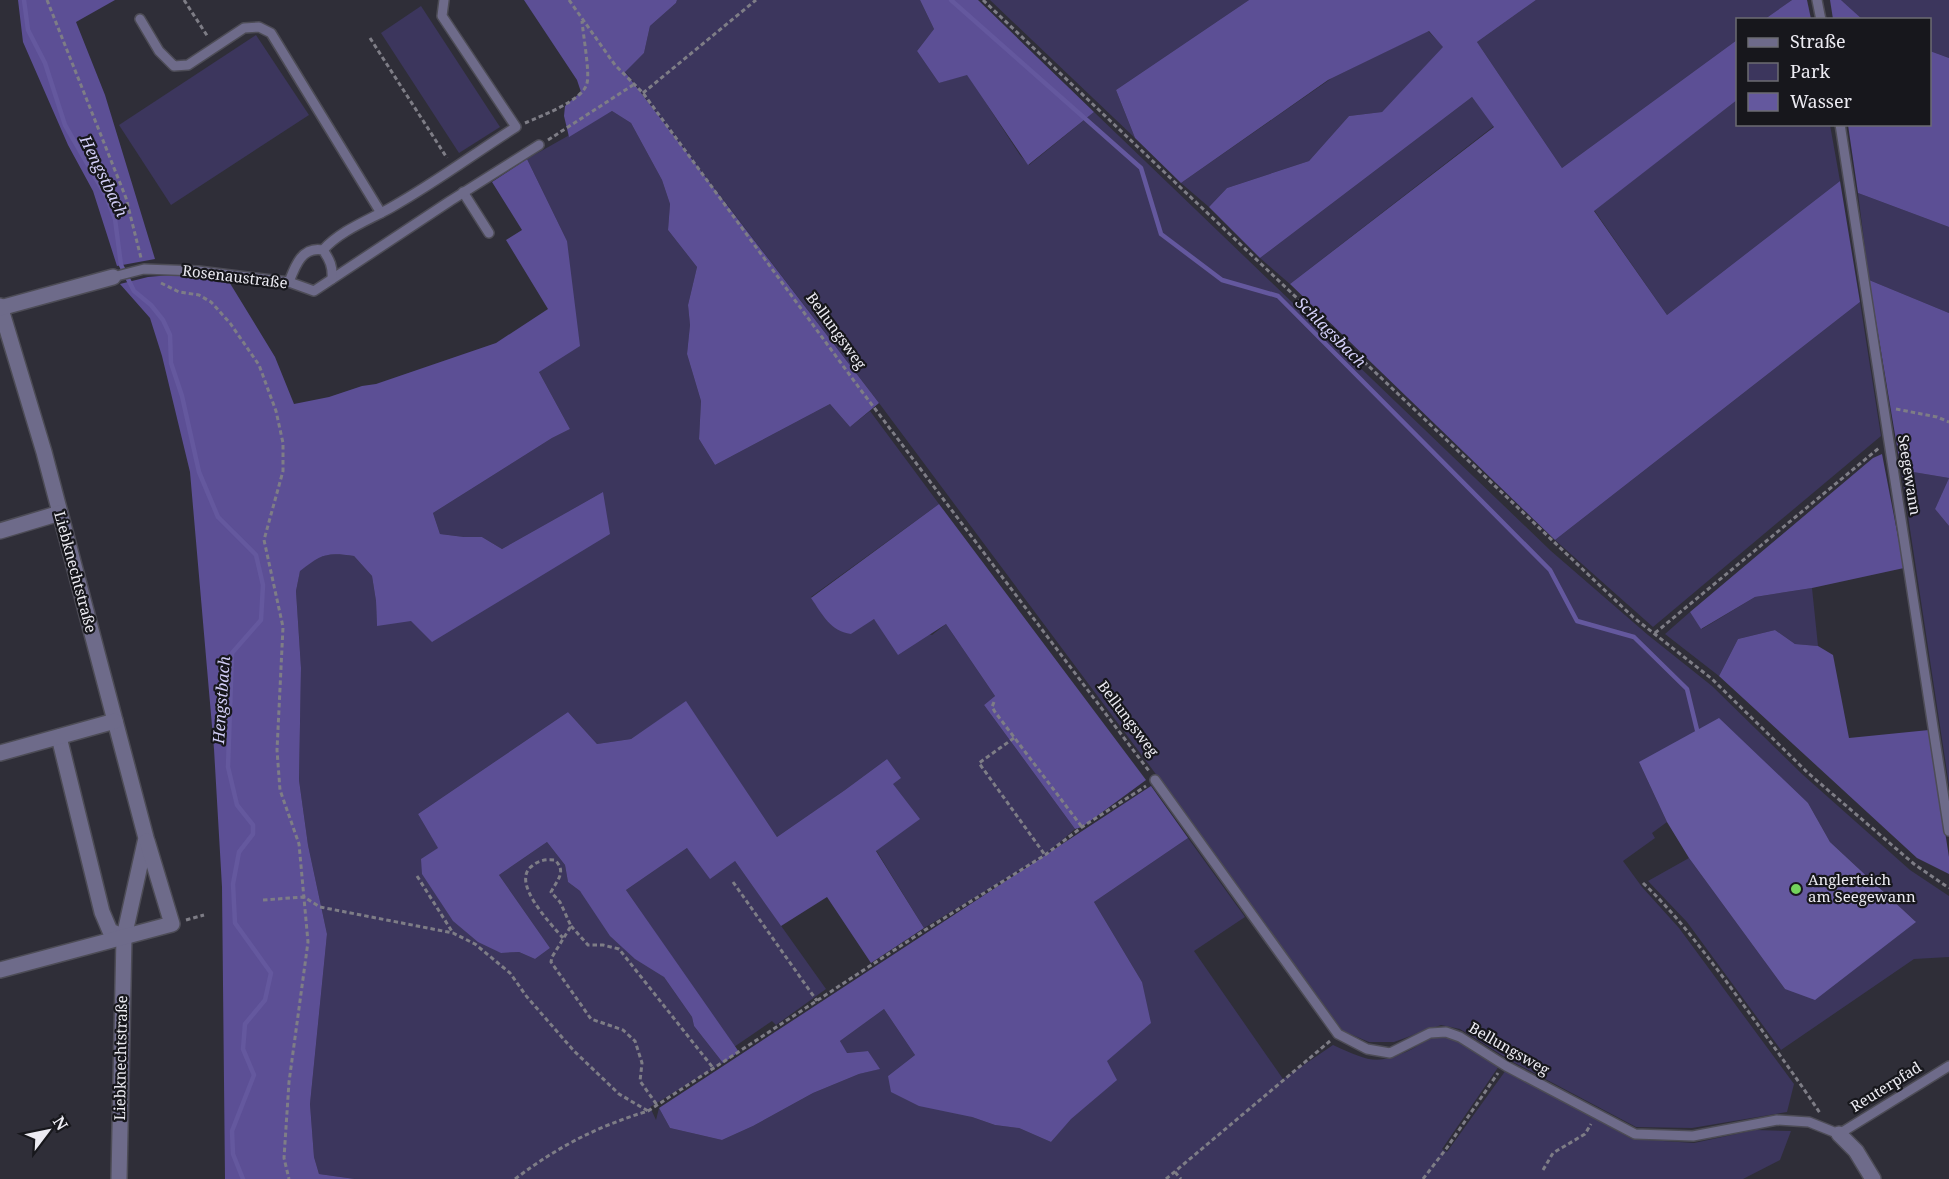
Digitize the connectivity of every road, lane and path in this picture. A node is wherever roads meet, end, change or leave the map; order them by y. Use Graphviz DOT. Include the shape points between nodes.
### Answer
graph roads {
  1 [pos="47,0"];
  2 [pos="184,0"];
  3 [pos="444,0"];
  4 [pos="569,0"];
  5 [pos="756,0"];
  6 [pos="983,0"];
  7 [pos="1817,0"];
  8 [pos="1821,18"];
  9 [pos="140,19"];
  10 [pos="582,20"];
  11 [pos="370,38"];
  12 [pos="214,46"];
  13 [pos="633,84"];
  14 [pos="643,93"];
  15 [pos="1840,126"];
  16 [pos="516,127"];
  17 [pos="539,145"];
  18 [pos="453,167"];
  19 [pos="463,192"];
  20 [pos="381,213"];
  21 [pos="489,233"];
  22 [pos="323,250"];
  23 [pos="141,269"];
  24 [pos="154,269"];
  25 [pos="113,277"];
  26 [pos="332,279"];
  27 [pos="289,282"];
  28 [pos="0,307"];
  29 [pos="1883,406"];
  30 [pos="1949,422"];
  31 [pos="1888,443"];
  32 [pos="60,513"];
  33 [pos="0,531"];
  34 [pos="1655,633"];
  35 [pos="994,702"];
  36 [pos="115,721"];
  37 [pos="58,737"];
  38 [pos="1014,738"];
  39 [pos="0,753"];
  40 [pos="1155,780"];
  41 [pos="1082,827"];
  42 [pos="1949,831"];
  43 [pos="146,838"];
  44 [pos="1045,855"];
  45 [pos="417,876"];
  46 [pos="733,882"];
  47 [pos="1643,883"];
  48 [pos="1949,888"];
  49 [pos="304,897"];
  50 [pos="263,900"];
  51 [pos="571,926"];
  52 [pos="453,933"];
  53 [pos="124,937"];
  54 [pos="562,938"];
  55 [pos="0,970"];
  56 [pos="817,1001"];
  57 [pos="1338,1034"];
  58 [pos="1506,1066"];
  59 [pos="1949,1066"];
  60 [pos="714,1069"];
  61 [pos="657,1105"];
  62 [pos="648,1111"];
  63 [pos="1597,1115"];
  64 [pos="1839,1134"];
  65 [pos="1543,1170"];
  66 [pos="1175,1172"];
  67 [pos="118,1179"];
  68 [pos="289,1179"];
  69 [pos="515,1179"];
  70 [pos="1166,1179"];
  71 [pos="1181,1179"];
  72 [pos="1423,1179"];
  73 [pos="1874,1179"];
  1 -- 23 [label="path" via="126,198"];
  2 -- 12 [label="path"];
  3 -- 16 [label="lane" via="442,15"];
  4 -- 10 [label="path, Bellungsweg"];
  5 -- 14 [label="path"];
  6 -- 34 [label="path" via="1552,542"];
  7 -- 8 [label="lane"];
  9 -- 12 [label="lane" via="159,51 174,66 188,64"];
  10 -- 13 [label="path, Bellungsweg"];
  10 -- 16 [label="path" via="588,83 568,103"];
  11 -- 18 [label="path"];
  12 -- 20 [label="lane" via="244,28 259,27 271,33"];
  13 -- 14 [label="path, Bellungsweg"];
  13 -- 17 [label="path"];
  14 -- 40 [label="path, Bellungsweg"];
  15 -- 29 [label="lane, Seegewann"];
  16 -- 18 [label="lane"];
  17 -- 19 [label="lane, Rosenaustraße"];
  18 -- 20 [label="lane"];
  19 -- 21 [label="lane"];
  19 -- 26 [label="lane, Rosenaustraße"];
  20 -- 22 [label="lane"];
  22 -- 26 [label="lane" via="333,269"];
  22 -- 27 [label="lane" via="314,248 305,253 296,263"];
  23 -- 24 [label="lane, Rosenaustraße"];
  23 -- 25 [label="lane, Rosenaustraße"];
  24 -- 27 [label="lane, Rosenaustraße"];
  24 -- 49 [label="path" via="161,283 179,292 199,295 230,323 259,365 276,411 283,443 283,471 264,540 283,627 277,750 280,790 299,844"];
  25 -- 28 [label="street, Rosenaustraße"];
  26 -- 27 [label="lane, Rosenaustraße" via="314,291"];
  28 -- 32 [label="street, Liebknechtstraße"];
  29 -- 30 [label="path"];
  29 -- 31 [label="lane, Seegewann"];
  31 -- 34 [label="path"];
  31 -- 42 [label="lane, Seegewann"];
  32 -- 33 [label="street"];
  32 -- 36 [label="street, Liebknechtstraße"];
  34 -- 48 [label="path" via="1712,679 1808,773 1914,864"];
  35 -- 38 [label="path" via="992,707"];
  36 -- 37 [label="street"];
  36 -- 43 [label="street, Liebknechtstraße"];
  37 -- 39 [label="street"];
  37 -- 53 [label="street" via="102,912 110,931"];
  38 -- 41 [label="path"];
  38 -- 44 [label="path" via="979,764"];
  40 -- 41 [label="path"];
  40 -- 57 [label="lane, Bellungsweg"];
  41 -- 44 [label="path"];
  43 -- 53 [label="street, Liebknechtstraße"];
  43 -- 53 [label="street, Liebknechtstraße" via="171,924"];
  44 -- 56 [label="path"];
  45 -- 52 [label="path"];
  46 -- 56 [label="path"];
  47 -- 64 [label="path" via="1686,928"];
  49 -- 50 [label="path"];
  49 -- 52 [label="path" via="320,907"];
  49 -- 68 [label="path" via="308,942 289,1082 284,1158"];
  51 -- 54 [label="path"];
  51 -- 54 [label="path" via="551,892 561,877 558,864 548,859 531,866 526,873 526,886"];
  51 -- 60 [label="path" via="588,945 619,949"];
  52 -- 62 [label="path" via="475,944 510,973 574,1051 619,1094"];
  53 -- 55 [label="street"];
  53 -- 67 [label="street, Liebknechtstraße"];
  54 -- 61 [label="path" via="551,962 591,1019 623,1030 635,1041 642,1063 640,1081"];
  56 -- 60 [label="path"];
  57 -- 58 [label="lane, Bellungsweg" via="1367,1049 1390,1053 1430,1033 1446,1032 1461,1037"];
  57 -- 66 [label="path"];
  58 -- 63 [label="lane, Bellungsweg"];
  58 -- 72 [label="path"];
  59 -- 64 [label="lane, Reuterpfad"];
  60 -- 61 [label="path"];
  61 -- 62 [label="path"];
  62 -- 69 [label="path" via="582,1136 548,1154"];
  63 -- 64 [label="lane, Bellungsweg" via="1635,1134 1693,1136 1777,1120 1809,1122"];
  63 -- 65 [label="path" via="1585,1134 1553,1153"];
  64 -- 73 [label="street"];
  66 -- 70 [label="path"];
  66 -- 71 [label="path"];
}
